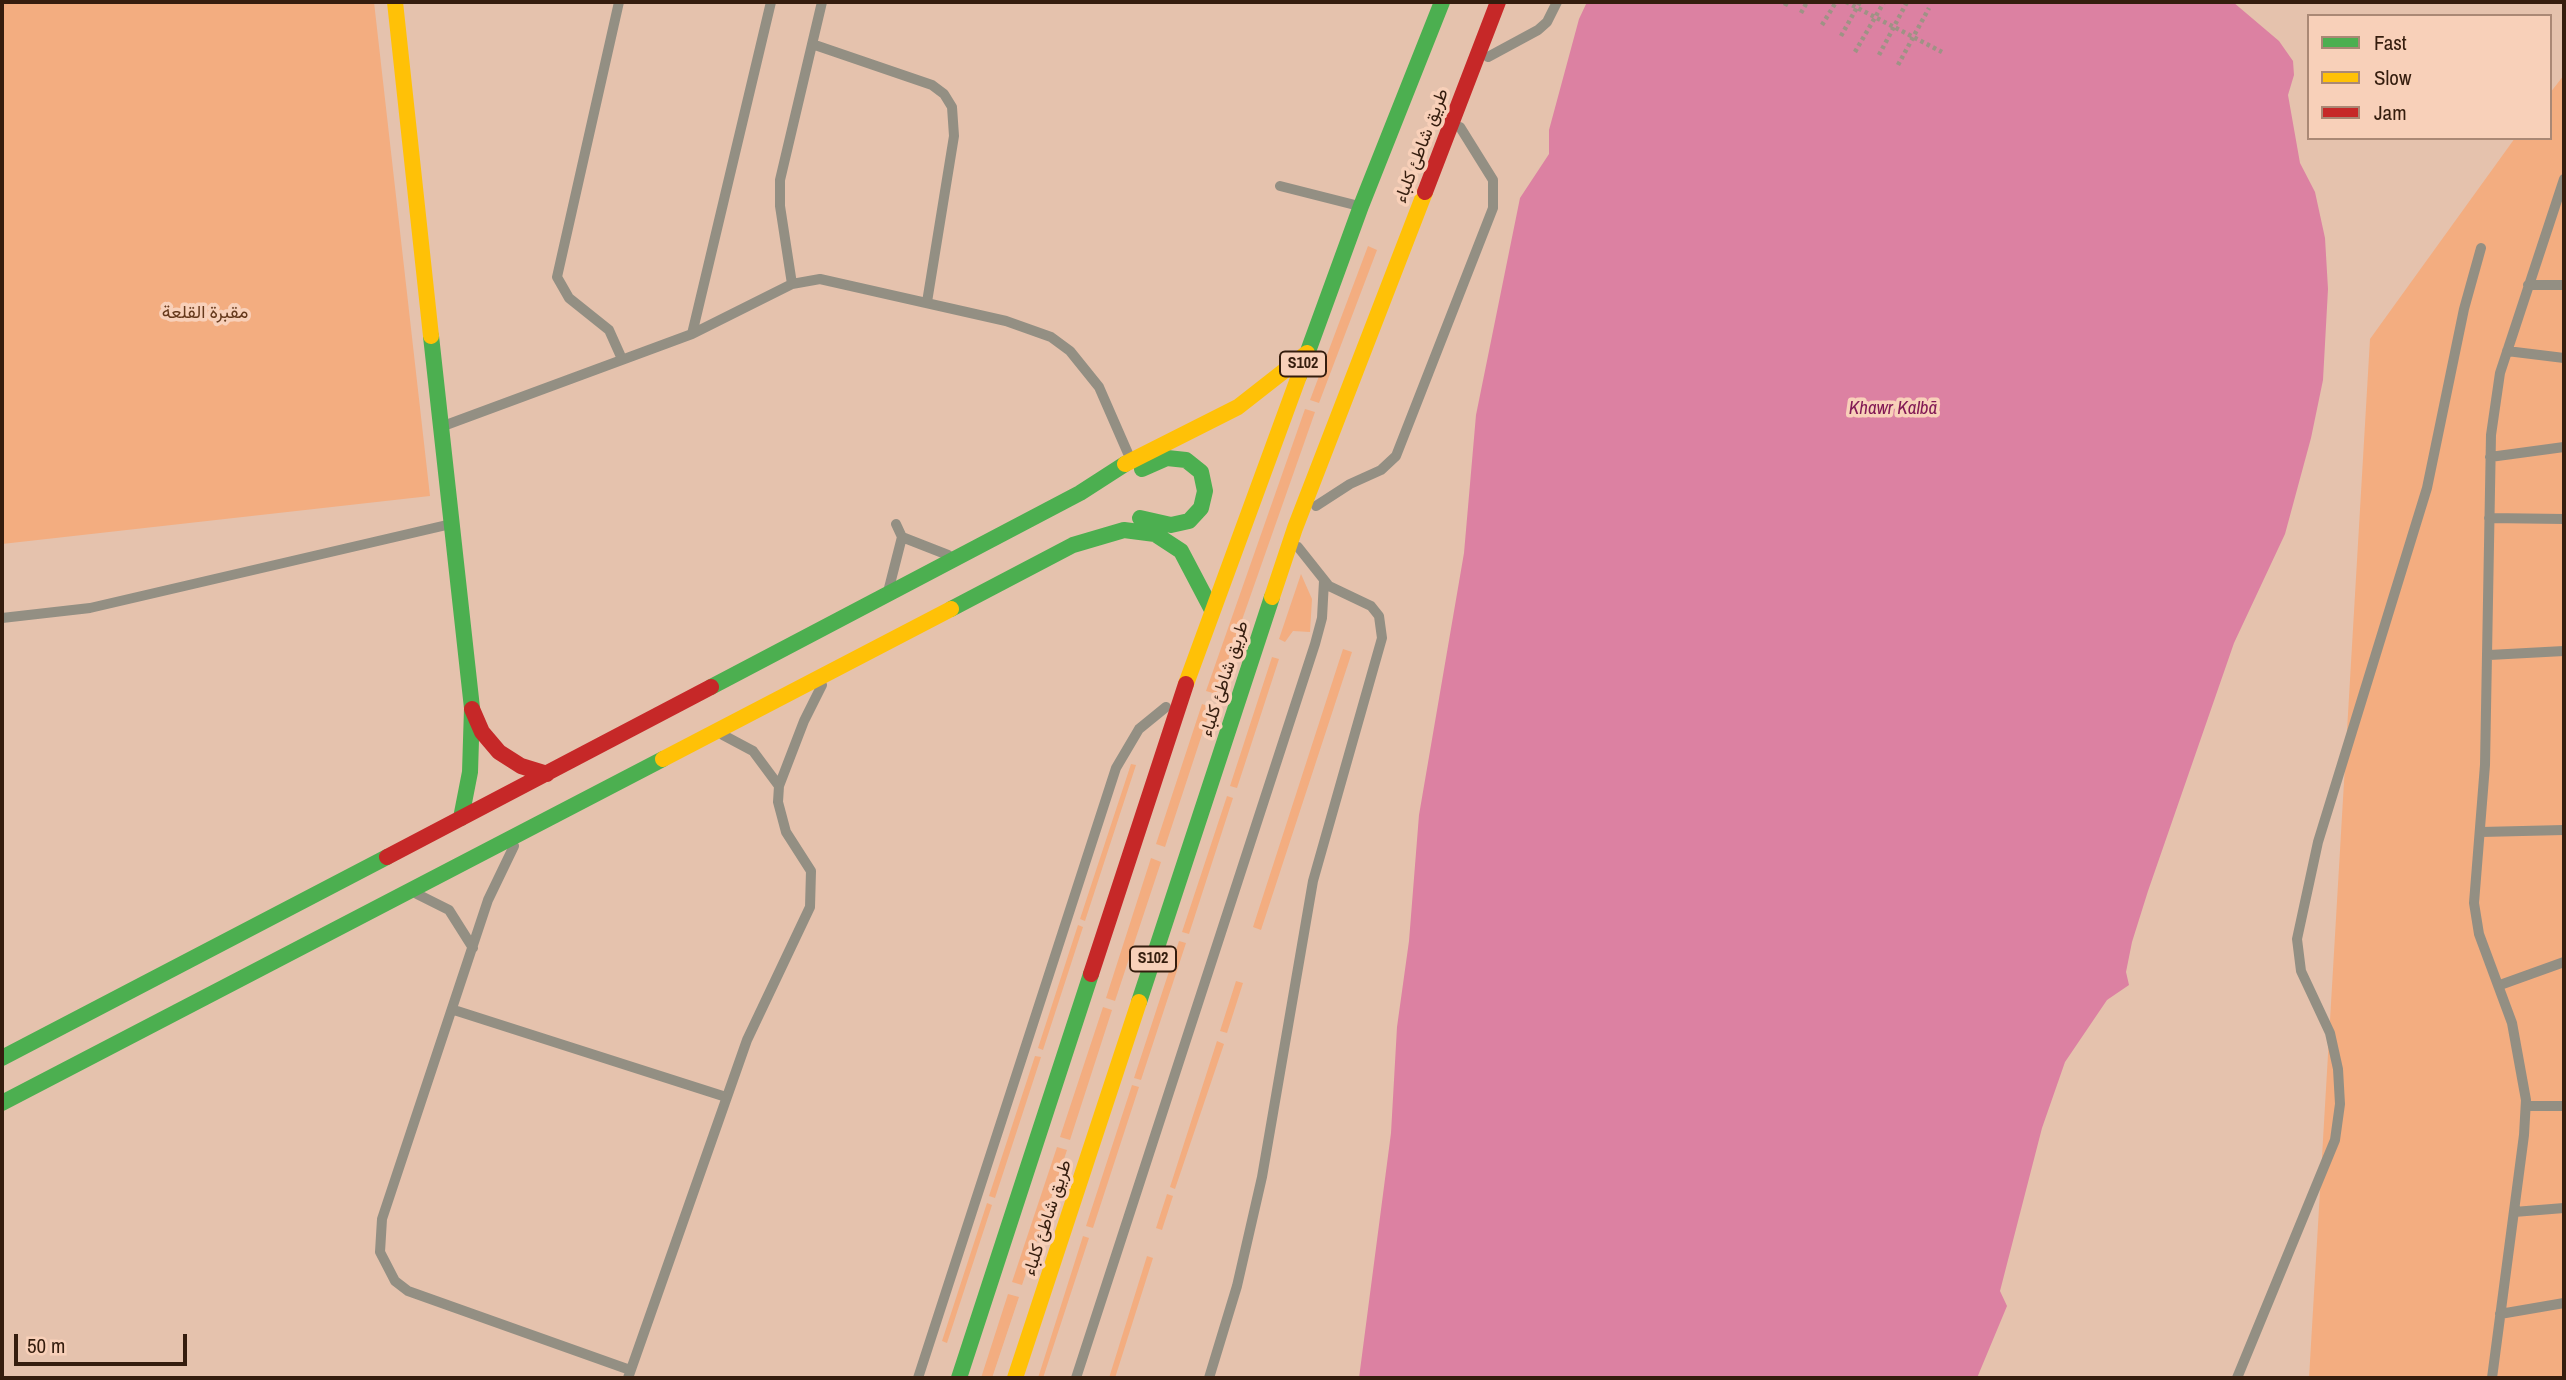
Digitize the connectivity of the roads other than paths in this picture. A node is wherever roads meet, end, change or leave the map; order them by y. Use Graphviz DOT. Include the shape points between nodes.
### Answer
graph roads {
  1 [pos="395,2"];
  2 [pos="619,2"];
  3 [pos="771,2"];
  4 [pos="822,2"];
  5 [pos="1442,2"];
  6 [pos="1498,2"];
  7 [pos="1557,2"];
  8 [pos="1423,13"];
  9 [pos="1476,13"];
  10 [pos="1429,34"];
  11 [pos="812,44"];
  12 [pos="1474,65"];
  13 [pos="1454,117"];
  14 [pos="2564,179"];
  15 [pos="1280,186"];
  16 [pos="1361,206"];
  17 [pos="2481,248"];
  18 [pos="792,284"];
  19 [pos="2528,285"];
  20 [pos="2564,285"];
  21 [pos="927,302"];
  22 [pos="692,334"];
  23 [pos="2507,351"];
  24 [pos="1307,354"];
  25 [pos="2564,358"];
  26 [pos="622,359"];
  27 [pos="441,426"];
  28 [pos="2564,447"];
  29 [pos="2490,457"];
  30 [pos="1131,460"];
  31 [pos="1080,492"];
  32 [pos="2489,518"];
  33 [pos="2564,519"];
  34 [pos="451,524"];
  35 [pos="896,524"];
  36 [pos="1293,533"];
  37 [pos="902,537"];
  38 [pos="1073,545"];
  39 [pos="959,558"];
  40 [pos="1324,581"];
  41 [pos="885,596"];
  42 [pos="1212,610"];
  43 [pos="2,618"];
  44 [pos="2564,651"];
  45 [pos="2489,655"];
  46 [pos="831,671"];
  47 [pos="1182,695"];
  48 [pos="472,708"];
  49 [pos="715,732"];
  50 [pos="547,774"];
  51 [pos="779,786"];
  52 [pos="461,818"];
  53 [pos="526,830"];
  54 [pos="2564,830"];
  55 [pos="2481,832"];
  56 [pos="406,892"];
  57 [pos="473,948"];
  58 [pos="2564,962"];
  59 [pos="2500,985"];
  60 [pos="454,1010"];
  61 [pos="2,1058"];
  62 [pos="726,1097"];
  63 [pos="2,1102"];
  64 [pos="2526,1106"];
  65 [pos="2564,1106"];
  66 [pos="2564,1208"];
  67 [pos="2514,1212"];
  68 [pos="2564,1303"];
  69 [pos="2500,1314"];
  70 [pos="629,1374"];
  71 [pos="918,1378"];
  72 [pos="959,1378"];
  73 [pos="1015,1378"];
  74 [pos="1076,1378"];
  75 [pos="1209,1378"];
  76 [pos="2237,1378"];
  77 [pos="2491,1378"];
  1 -- 27 [label="main road"];
  2 -- 26 [label="lane" via="557,278 569,299 609,330"];
  3 -- 22 [label="lane"];
  4 -- 11 [label="lane"];
  5 -- 10 [label="main road, طريق شاطئ كلباء / S102"];
  6 -- 12 [label="main road, طريق شاطئ كلباء / S102"];
  7 -- 12 [label="lane" via="1538,30"];
  8 -- 10 [label="lane"];
  9 -- 12 [label="main road"];
  10 -- 16 [label="main road, طريق شاطئ كلباء / S102"];
  11 -- 18 [label="lane" via="780,180"];
  11 -- 21 [label="lane" via="932,85 952,107 956,121"];
  12 -- 13 [label="main road, طريق شاطئ كلباء / S102"];
  13 -- 36 [label="main road, طريق شاطئ كلباء / S102"];
  13 -- 36 [label="lane" via="1493,180 1496,198 1410,421 1389,464 1329,496"];
  14 -- 19 [label="lane"];
  15 -- 16 [label="lane"];
  16 -- 24 [label="main road, طريق شاطئ كلباء / S102"];
  17 -- 76 [label="lane" via="2427,488 2318,842 2297,939 2301,971 2330,1033 2338,1069 2335,1140"];
  18 -- 21 [label="lane" via="835,280"];
  18 -- 22 [label="lane"];
  19 -- 20 [label="lane"];
  19 -- 23 [label="lane"];
  21 -- 30 [label="lane" via="1029,327 1070,351 1099,387"];
  22 -- 26 [label="lane"];
  23 -- 25 [label="lane"];
  23 -- 29 [label="lane"];
  24 -- 30 [label="main road" via="1238,407"];
  24 -- 42 [label="main road, طريق شاطئ كلباء / S102"];
  26 -- 27 [label="lane"];
  27 -- 34 [label="main road"];
  28 -- 29 [label="lane"];
  29 -- 32 [label="lane"];
  30 -- 31 [label="main road"];
  31 -- 38 [label="main road" via="1177,457 1194,465 1205,491 1201,508 1189,521 1171,525 1139,518 1114,520 1092,529"];
  31 -- 39 [label="main road"];
  32 -- 33 [label="lane"];
  32 -- 45 [label="lane"];
  34 -- 43 [label="lane" via="90,608"];
  34 -- 48 [label="main road"];
  35 -- 37 [label="lane"];
  36 -- 40 [label="lane"];
  36 -- 73 [label="main road, طريق شاطئ كلباء / S102"];
  37 -- 39 [label="lane"];
  37 -- 41 [label="lane"];
  38 -- 42 [label="main road" via="1124,530 1155,534 1181,551 1191,564"];
  38 -- 46 [label="main road"];
  39 -- 41 [label="main road"];
  40 -- 74 [label="lane" via="1315,644"];
  40 -- 75 [label="lane" via="1371,606 1379,616 1382,638 1313,881 1262,1177 1237,1286"];
  41 -- 50 [label="main road"];
  42 -- 47 [label="main road, طريق شاطئ كلباء / S102"];
  44 -- 45 [label="lane"];
  45 -- 55 [label="lane"];
  46 -- 49 [label="main road"];
  46 -- 51 [label="lane" via="811,704"];
  47 -- 71 [label="lane" via="1139,729 1116,768"];
  47 -- 72 [label="main road, طريق شاطئ كلباء / S102"];
  48 -- 50 [label="main road" via="482,732 499,752 521,766"];
  48 -- 52 [label="main road" via="470,772"];
  49 -- 51 [label="lane" via="753,751"];
  49 -- 53 [label="main road"];
  50 -- 52 [label="main road"];
  51 -- 62 [label="lane" via="782,821 811,871 812,899"];
  52 -- 61 [label="main road"];
  53 -- 56 [label="main road"];
  53 -- 57 [label="lane" via="495,881"];
  54 -- 55 [label="lane"];
  55 -- 59 [label="lane" via="2475,918"];
  56 -- 57 [label="lane" via="429,897 449,910"];
  56 -- 63 [label="main road"];
  57 -- 60 [label="lane"];
  58 -- 59 [label="lane"];
  59 -- 64 [label="lane" via="2519,1052"];
  60 -- 62 [label="lane"];
  60 -- 70 [label="lane" via="382,1219 380,1252 386,1267 395,1280 424,1297"];
  62 -- 70 [label="lane"];
  64 -- 65 [label="lane"];
  64 -- 67 [label="lane"];
  66 -- 67 [label="lane"];
  67 -- 69 [label="lane"];
  68 -- 69 [label="lane"];
  69 -- 77 [label="lane"];
}
